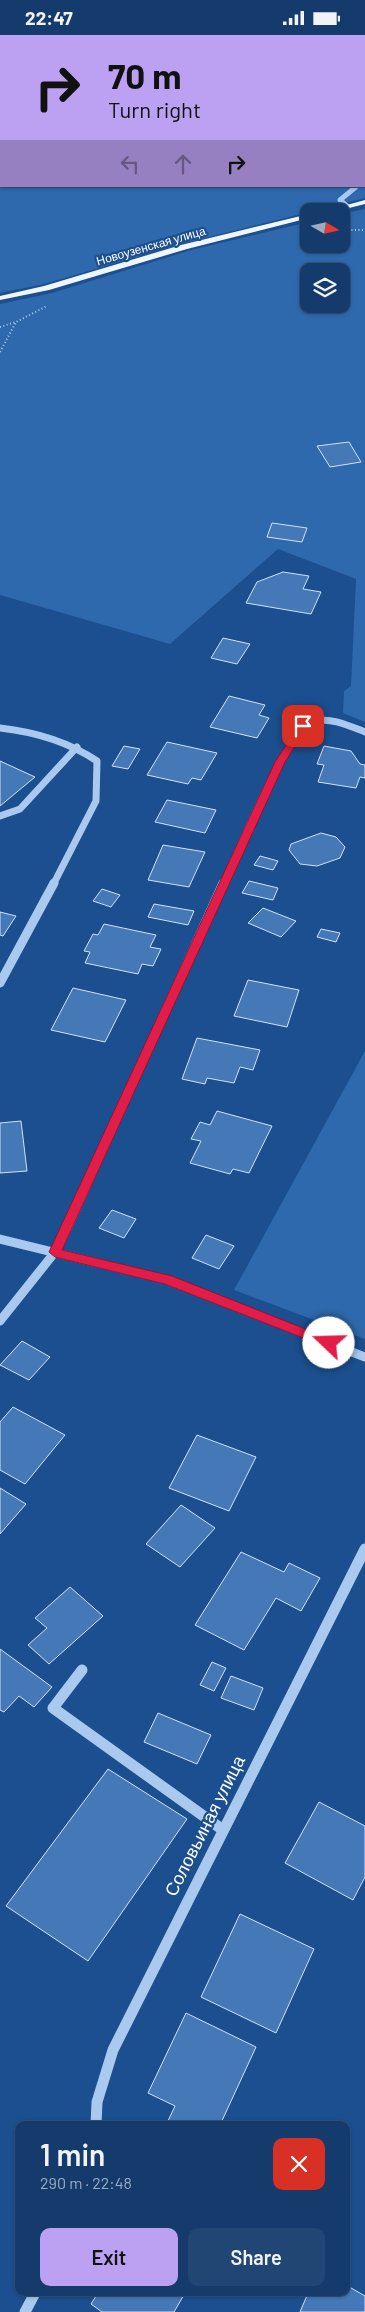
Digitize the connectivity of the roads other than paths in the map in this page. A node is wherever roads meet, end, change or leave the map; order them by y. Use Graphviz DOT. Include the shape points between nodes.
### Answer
graph roads {
  1 [pos="356,187"];
  2 [pos="365,202"];
  3 [pos="343,203"];
  4 [pos="350,206"];
  5 [pos="300,218"];
  6 [pos="0,298"];
  7 [pos="0,728"];
  8 [pos="365,732"];
  9 [pos="77,747"];
  10 [pos="0,816"];
  11 [pos="0,983"];
  12 [pos="0,1239"];
  13 [pos="55,1252"];
  14 [pos="0,1321"];
  15 [pos="365,1357"];
  16 [pos="365,1549"];
  17 [pos="82,1669"];
  18 [pos="223,1830"];
  19 [pos="96,2121"];
  20 [pos="33,2296"];
  21 [pos="25,2312"];
  1 -- 3 [label="lane" via="340,200"];
  2 -- 4 [label="main road"];
  5 -- 6 [label="main road, Новоузенская улица"];
  7 -- 9 [label="street" via="39,733"];
  8 -- 13 [label="street" via="338,721 320,720 303,726 295,737 255,816"];
  9 -- 10 [label="street" via="20,809"];
  9 -- 11 [label="street" via="97,761 96,801"];
  12 -- 13 [label="street"];
  13 -- 14 [label="street"];
  13 -- 15 [label="street" via="167,1280"];
  16 -- 18 [label="street, Соловьиная улица"];
  17 -- 18 [label="street" via="53,1708"];
  18 -- 19 [label="street, Соловьиная улица" via="113,2050 97,2102"];
  20 -- 21 [label="street"];
}
